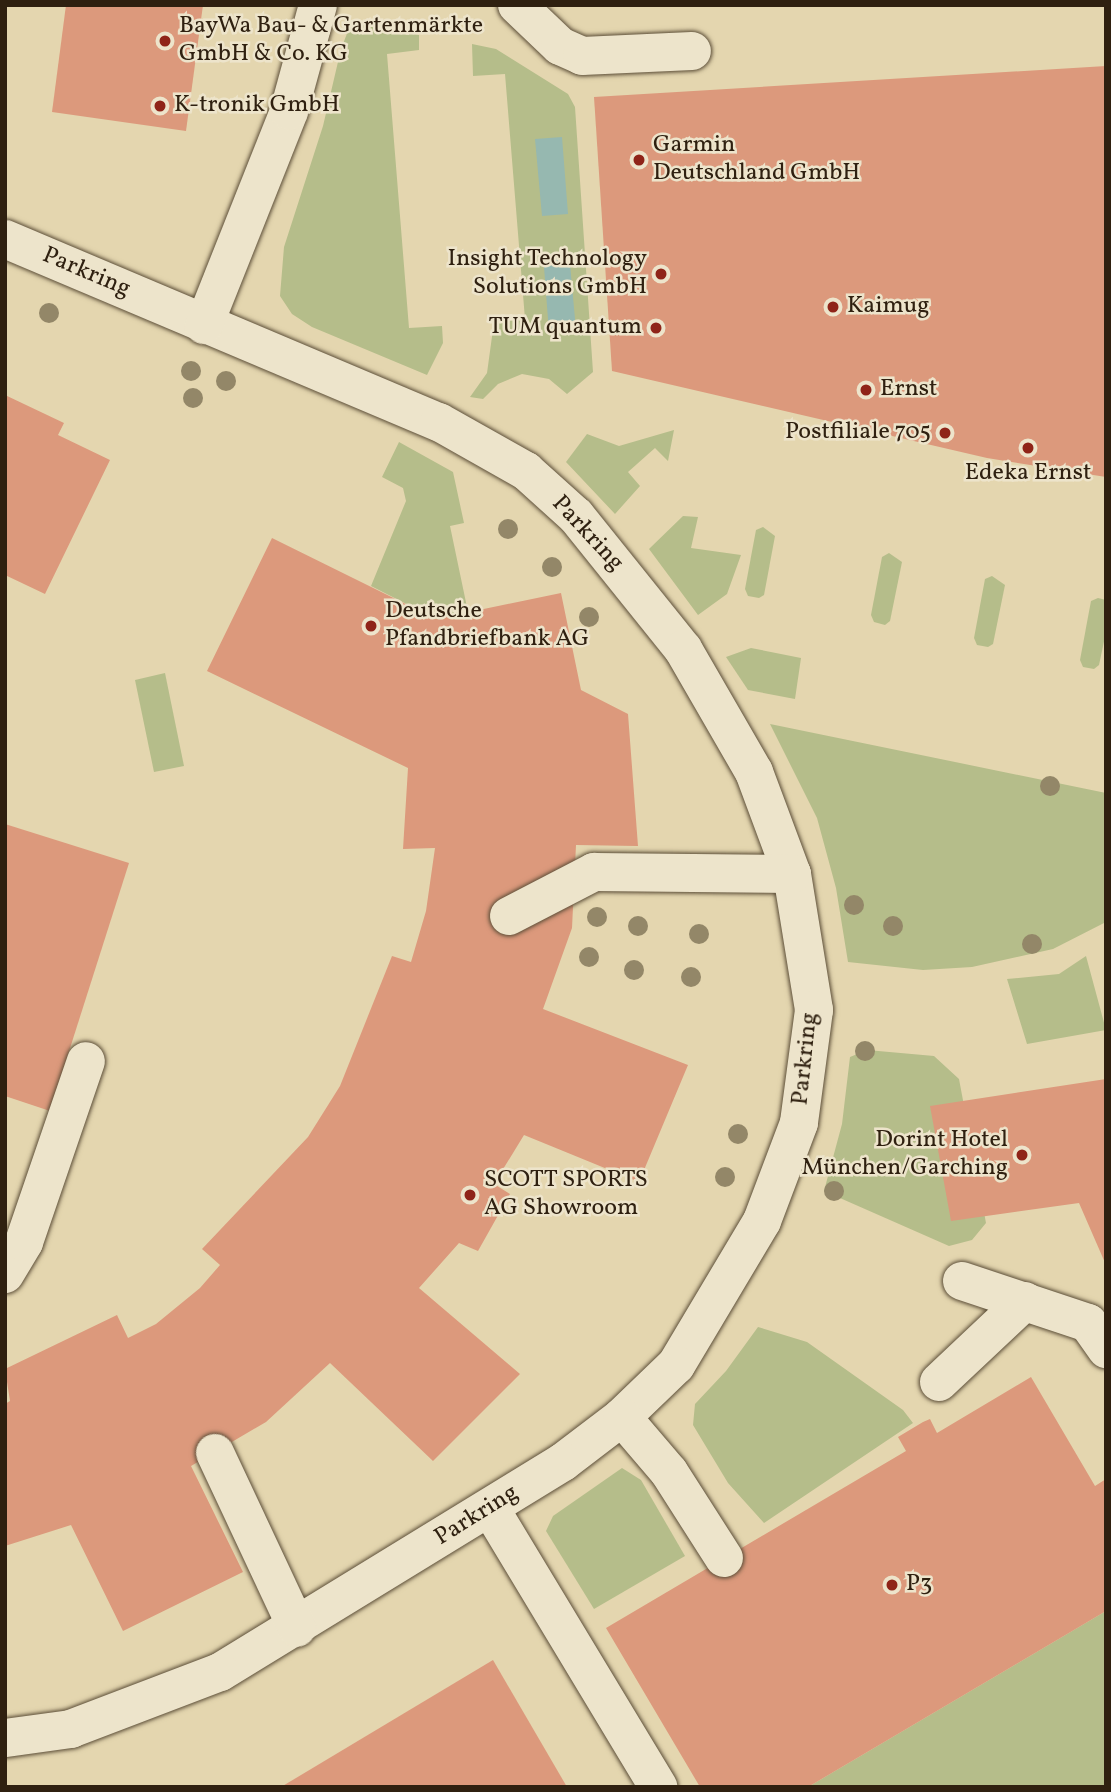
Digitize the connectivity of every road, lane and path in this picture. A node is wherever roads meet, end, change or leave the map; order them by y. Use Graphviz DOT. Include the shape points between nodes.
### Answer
graph roads {
  1 [pos="318,5"];
  2 [pos="517,5"];
  3 [pos="692,51"];
  4 [pos="5,239"];
  5 [pos="204,325"];
  6 [pos="792,874"];
  7 [pos="509,916"];
  8 [pos="86,1061"];
  9 [pos="5,1274"];
  10 [pos="962,1281"];
  11 [pos="1025,1301"];
  12 [pos="1106,1349"];
  13 [pos="939,1382"];
  14 [pos="622,1417"];
  15 [pos="215,1452"];
  16 [pos="490,1508"];
  17 [pos="724,1559"];
  18 [pos="298,1628"];
  19 [pos="5,1738"];
  20 [pos="658,1787"];
  1 -- 5 [label="street" via="289,111"];
  2 -- 3 [label="street" via="560,46 582,57"];
  4 -- 5 [label="street, Parkring"];
  5 -- 6 [label="street, Parkring" via="439,422 526,471 576,516 683,649 726,717 754,772"];
  6 -- 7 [label="street" via="594,872"];
  6 -- 14 [label="street, Parkring" via="814,1010 799,1123 762,1221 715,1305 676,1365"];
  8 -- 9 [label="street" via="24,1242"];
  10 -- 11 [label="street"];
  11 -- 12 [label="street" via="1088,1323"];
  11 -- 13 [label="street"];
  14 -- 16 [label="street, Parkring"];
  14 -- 17 [label="street" via="669,1472"];
  15 -- 18 [label="street"];
  16 -- 18 [label="street, Parkring"];
  16 -- 20 [label="street"];
  18 -- 19 [label="street, Parkring" via="220,1672 163,1697 71,1729"];
}
